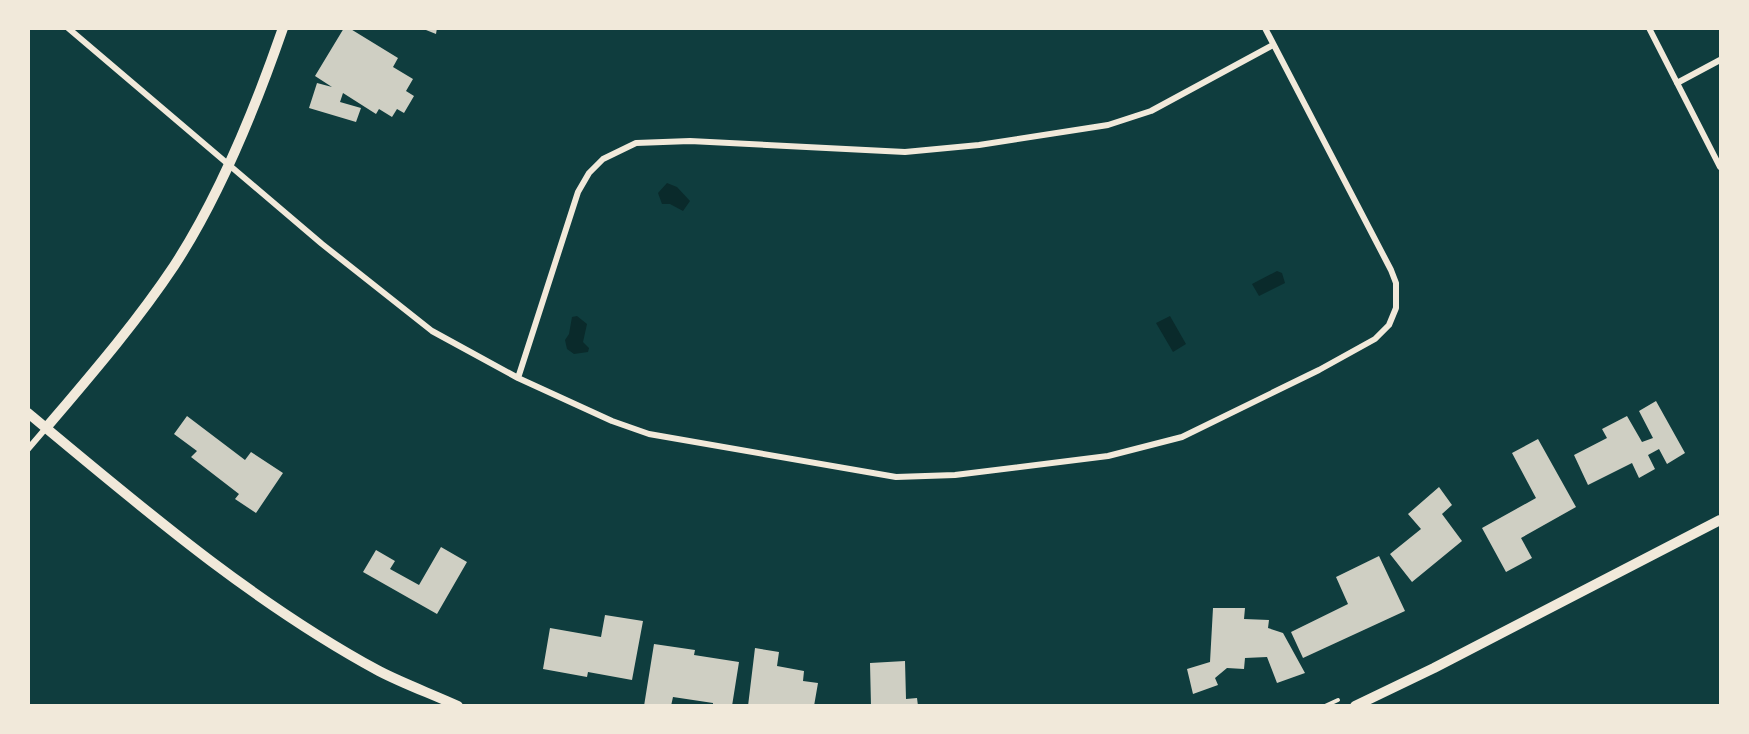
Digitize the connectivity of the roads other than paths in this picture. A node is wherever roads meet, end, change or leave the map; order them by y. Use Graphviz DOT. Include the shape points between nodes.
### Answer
graph roads {
  1 [pos="68,28"];
  2 [pos="283,28"];
  3 [pos="1265,28"];
  4 [pos="1649,28"];
  5 [pos="1273,45"];
  6 [pos="1720,60"];
  7 [pos="1677,83"];
  8 [pos="228,162"];
  9 [pos="1720,167"];
  10 [pos="518,378"];
  11 [pos="28,413"];
  12 [pos="46,428"];
  13 [pos="28,450"];
  14 [pos="1720,520"];
  15 [pos="458,705"];
  16 [pos="1355,705"];
  1 -- 8 [label="street"];
  2 -- 8 [label="street" via="253,110"];
  3 -- 5 [label="street"];
  4 -- 7 [label="street"];
  5 -- 10 [label="street" via="1130,120 980,146 905,152 690,141 636,143 619,150 589,173 578,192"];
  5 -- 10 [label="street" via="1391,270 1396,283 1396,308 1389,325 1375,339 1182,437 1108,456 955,475 896,477 649,434"];
  6 -- 7 [label="street"];
  7 -- 9 [label="street"];
  8 -- 10 [label="street" via="322,244 432,331"];
  8 -- 12 [label="street" via="175,264 127,332"];
  11 -- 12 [label="street"];
  12 -- 13 [label="street"];
  12 -- 15 [label="street" via="258,598 381,672"];
  14 -- 16 [label="street" via="1425,673"];
}
